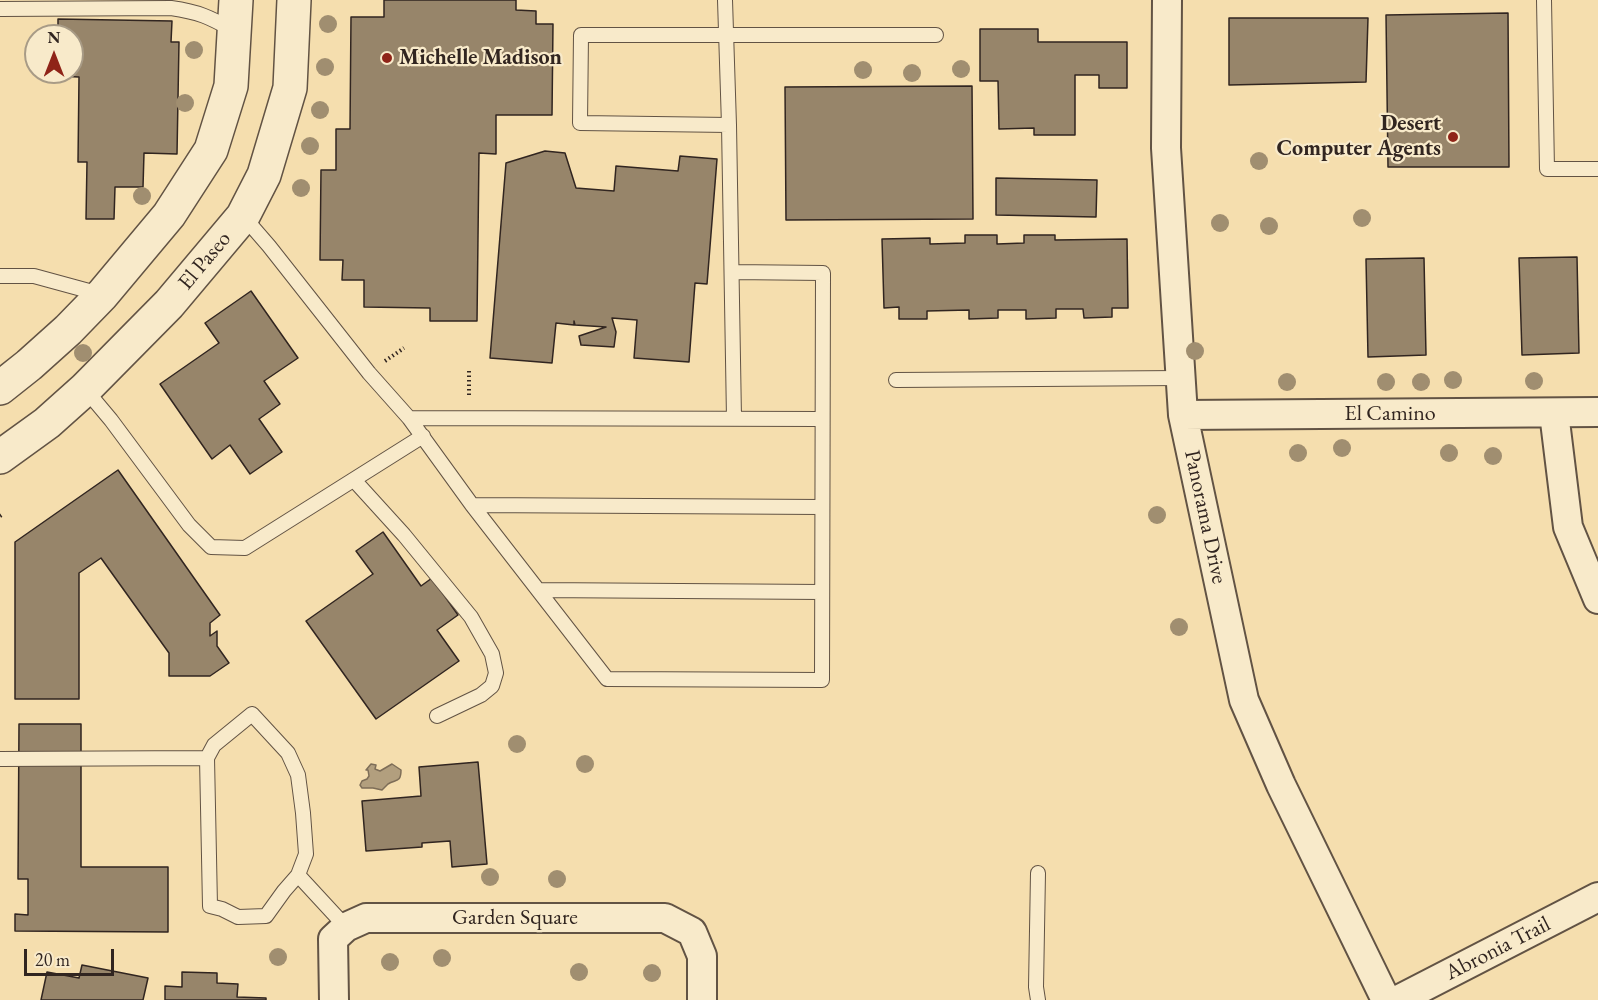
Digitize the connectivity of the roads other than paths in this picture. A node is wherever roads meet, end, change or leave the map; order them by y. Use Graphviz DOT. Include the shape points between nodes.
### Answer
graph roads {
  1 [pos="294,0"];
  2 [pos="725,0"];
  3 [pos="1167,0"];
  4 [pos="1544,0"];
  5 [pos="0,9"];
  6 [pos="235,15"];
  7 [pos="726,35"];
  8 [pos="936,35"];
  9 [pos="729,125"];
  10 [pos="1598,169"];
  11 [pos="243,216"];
  12 [pos="732,272"];
  13 [pos="0,276"];
  14 [pos="102,295"];
  15 [pos="1181,378"];
  16 [pos="896,380"];
  17 [pos="0,388"];
  18 [pos="85,389"];
  19 [pos="1598,412"];
  20 [pos="1554,413"];
  21 [pos="1183,415"];
  22 [pos="409,418"];
  23 [pos="734,418"];
  24 [pos="822,418"];
  25 [pos="423,436"];
  26 [pos="0,457"];
  27 [pos="354,480"];
  28 [pos="472,505"];
  29 [pos="822,507"];
  30 [pos="538,590"];
  31 [pos="822,592"];
  32 [pos="1598,599"];
  33 [pos="437,716"];
  34 [pos="207,758"];
  35 [pos="0,759"];
  36 [pos="1038,873"];
  37 [pos="298,875"];
  38 [pos="1598,897"];
  39 [pos="346,927"];
  40 [pos="334,1000"];
  41 [pos="702,1000"];
  42 [pos="1038,1000"];
  43 [pos="1386,1000"];
  44 [pos="1398,1000"];
  1 -- 11 [label="street, El Paseo" via="290,88 264,175"];
  2 -- 7 [label="lane"];
  3 -- 15 [label="street, Panorama Drive" via="1166,148"];
  4 -- 10 [label="lane" via="1547,169"];
  5 -- 6 [label="lane" via="171,8 208,16"];
  6 -- 14 [label="street" via="231,86 211,150 170,215"];
  7 -- 8 [label="lane"];
  7 -- 9 [label="lane"];
  7 -- 9 [label="lane" via="581,35 580,123"];
  9 -- 12 [label="lane"];
  11 -- 18 [label="street, El Paseo" via="169,304"];
  11 -- 22 [label="lane"];
  12 -- 23 [label="lane"];
  12 -- 24 [label="lane" via="823,273"];
  13 -- 14 [label="lane" via="34,276"];
  14 -- 17 [label="street"];
  15 -- 16 [label="lane"];
  15 -- 21 [label="street, Panorama Drive"];
  18 -- 26 [label="street, El Paseo"];
  18 -- 27 [label="lane" via="189,525 211,547 245,548"];
  19 -- 20 [label="street, El Camino"];
  20 -- 21 [label="street, El Camino"];
  20 -- 32 [label="street" via="1568,527"];
  21 -- 43 [label="street, Panorama Drive" via="1244,700"];
  22 -- 23 [label="lane"];
  22 -- 25 [label="lane"];
  23 -- 24 [label="lane"];
  24 -- 29 [label="lane"];
  25 -- 27 [label="lane"];
  25 -- 28 [label="lane"];
  27 -- 33 [label="lane" via="471,617 492,654 496,673 492,686"];
  28 -- 29 [label="lane"];
  28 -- 30 [label="lane"];
  29 -- 31 [label="lane"];
  30 -- 31 [label="lane"];
  30 -- 31 [label="lane" via="607,679 822,680"];
  34 -- 35 [label="lane"];
  34 -- 37 [label="lane" via="214,745 252,714 288,753 298,775 303,813 306,854"];
  34 -- 37 [label="lane" via="210,906 238,917 266,916"];
  36 -- 42 [label="lane"];
  37 -- 39 [label="lane"];
  38 -- 44 [label="street, Abronia Trail"];
  39 -- 40 [label="street" via="333,939"];
  39 -- 41 [label="street, Garden Square" via="366,918 665,918 692,932 702,956"];
}
